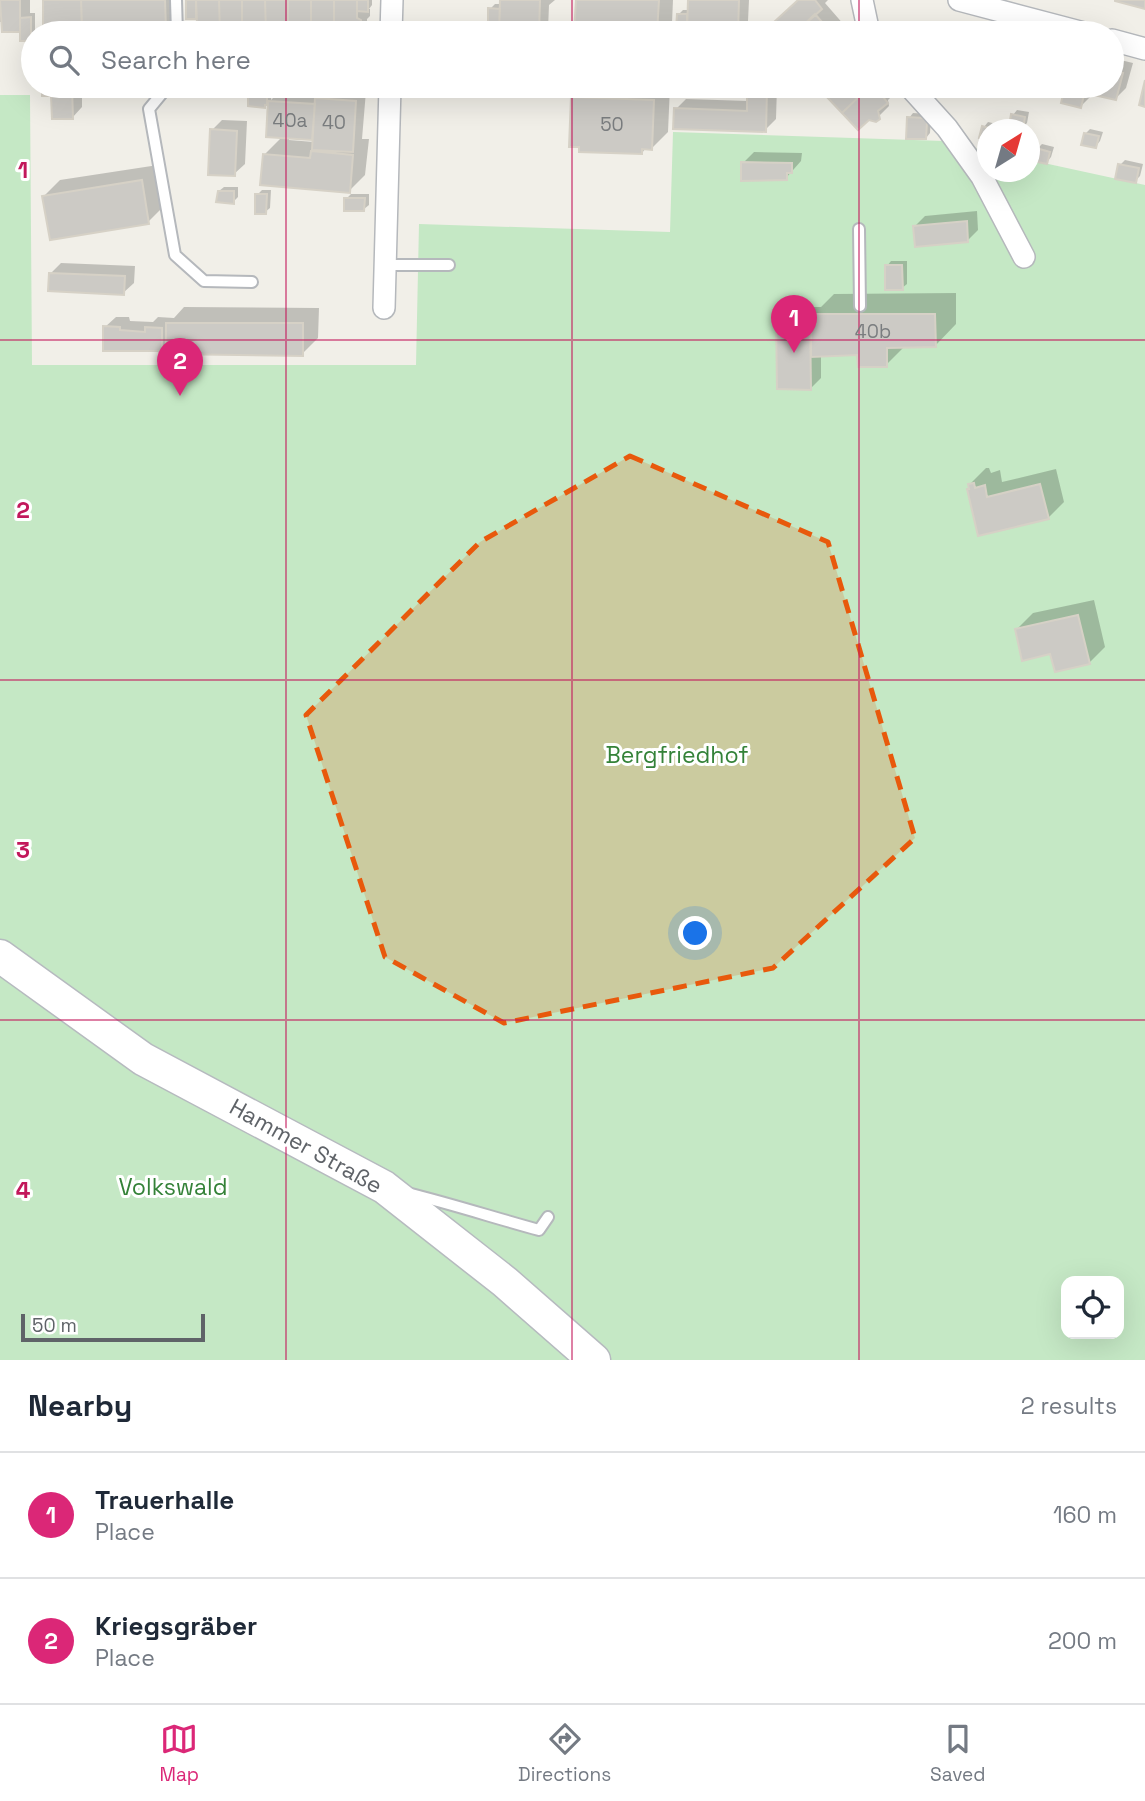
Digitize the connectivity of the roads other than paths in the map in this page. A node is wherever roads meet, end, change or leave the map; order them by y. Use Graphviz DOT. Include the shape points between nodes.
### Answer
graph roads {
  1 [pos="177,0"];
  2 [pos="392,0"];
  3 [pos="862,0"];
  4 [pos="959,0"];
  5 [pos="177,21"];
  6 [pos="391,21"];
  7 [pos="866,21"];
  8 [pos="1039,21"];
  9 [pos="1124,43"];
  10 [pos="1145,49"];
  11 [pos="158,98"];
  12 [pos="390,98"];
  13 [pos="920,98"];
  14 [pos="859,229"];
  15 [pos="1024,257"];
  16 [pos="385,265"];
  17 [pos="449,265"];
  18 [pos="252,282"];
  19 [pos="860,306"];
  20 [pos="384,308"];
  21 [pos="0,956"];
  22 [pos="384,1188"];
  23 [pos="548,1217"];
  24 [pos="594,1360"];
  1 -- 5 [label="lane"];
  2 -- 6 [label="street"];
  3 -- 7 [label="street"];
  4 -- 8 [label="street"];
  9 -- 10 [label="street"];
  11 -- 18 [label="lane" via="149,109 175,256 204,281"];
  12 -- 16 [label="street"];
  13 -- 15 [label="street" via="982,177"];
  14 -- 19 [label="lane"];
  16 -- 17 [label="lane"];
  16 -- 20 [label="street"];
  21 -- 22 [label="main road, Hammer Straße" via="143,1059"];
  22 -- 23 [label="lane" via="539,1230"];
  22 -- 24 [label="main road, Hammer Straße" via="505,1282"];
}
